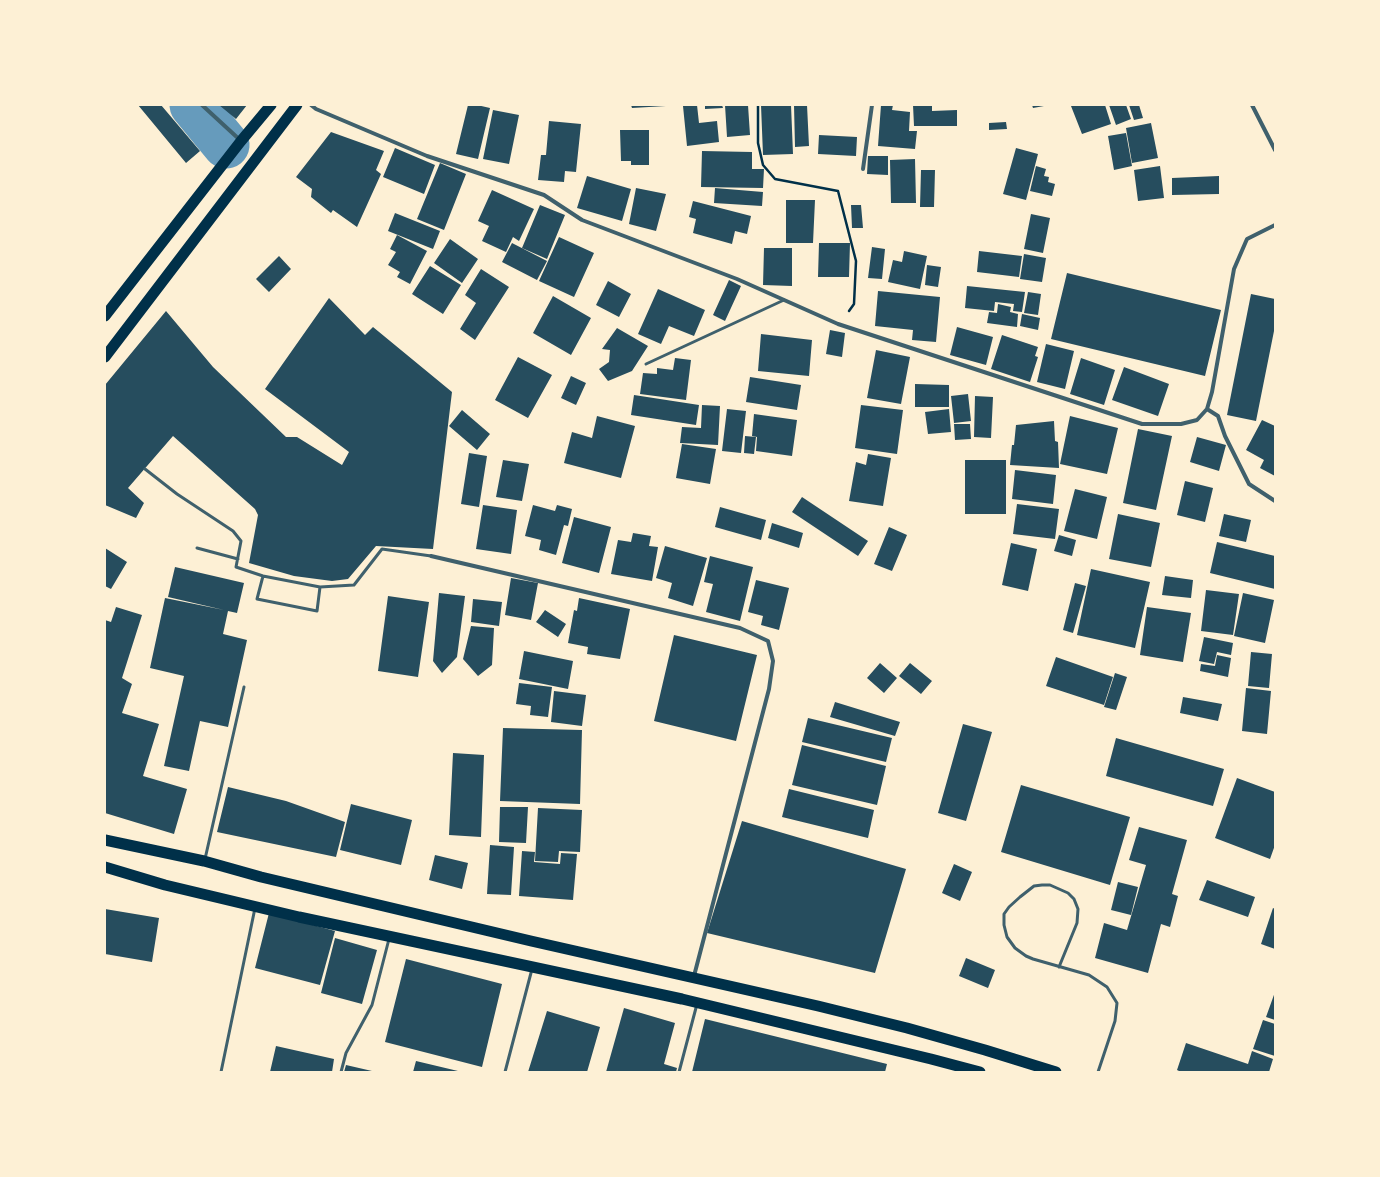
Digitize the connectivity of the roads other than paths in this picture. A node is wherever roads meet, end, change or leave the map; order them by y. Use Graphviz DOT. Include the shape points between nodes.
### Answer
graph roads {
  1 [pos="202,105"];
  2 [pos="271,105"];
  3 [pos="297,105"];
  4 [pos="311,105"];
  5 [pos="872,105"];
  6 [pos="1252,105"];
  7 [pos="241,141"];
  8 [pos="1275,150"];
  9 [pos="863,169"];
  10 [pos="1275,225"];
  11 [pos="784,300"];
  12 [pos="105,316"];
  13 [pos="105,357"];
  14 [pos="646,364"];
  15 [pos="1207,409"];
  16 [pos="145,469"];
  17 [pos="1275,501"];
  18 [pos="197,548"];
  19 [pos="431,556"];
  20 [pos="238,559"];
  21 [pos="263,576"];
  22 [pos="320,586"];
  23 [pos="244,687"];
  24 [pos="105,840"];
  25 [pos="204,861"];
  26 [pos="105,867"];
  27 [pos="256,906"];
  28 [pos="389,936"];
  29 [pos="532,967"];
  30 [pos="1059,967"];
  31 [pos="694,978"];
  32 [pos="697,1003"];
  33 [pos="221,1072"];
  34 [pos="341,1072"];
  35 [pos="505,1072"];
  36 [pos="679,1072"];
  37 [pos="980,1072"];
  38 [pos="1056,1072"];
  39 [pos="1098,1072"];
  1 -- 7 [label="street"];
  2 -- 7 [label="highway"];
  3 -- 13 [label="highway"];
  4 -- 11 [label="street" via="427,156 544,195 582,220"];
  5 -- 9 [label="street"];
  6 -- 8 [label="street"];
  7 -- 12 [label="highway"];
  10 -- 15 [label="street" via="1247,239 1234,269"];
  11 -- 14 [label="lane"];
  11 -- 15 [label="street" via="838,324 1142,424 1181,424 1197,420"];
  15 -- 17 [label="street" via="1218,416 1249,484"];
  16 -- 20 [label="lane" via="177,494 233,531 240,541"];
  18 -- 20 [label="lane"];
  19 -- 22 [label="lane" via="382,549 354,585"];
  19 -- 31 [label="street" via="740,628 768,641 773,661 769,688"];
  20 -- 21 [label="lane" via="236,567"];
  21 -- 22 [label="lane"];
  21 -- 22 [label="lane" via="257,599 317,611"];
  23 -- 25 [label="lane"];
  24 -- 25 [label="highway"];
  25 -- 31 [label="highway" via="261,877"];
  26 -- 27 [label="highway" via="165,885"];
  27 -- 28 [label="highway"];
  27 -- 33 [label="lane"];
  28 -- 29 [label="highway"];
  28 -- 34 [label="lane" via="372,1006 346,1053"];
  29 -- 32 [label="highway"];
  29 -- 35 [label="lane"];
  30 -- 30 [label="lane" via="1077,923 1078,909 1068,892 1050,885 1034,886 1004,914 1007,937 1015,948 1026,956"];
  30 -- 39 [label="lane" via="1090,975 1107,986 1117,1004 1115,1021"];
  31 -- 38 [label="highway" via="907,1028"];
  32 -- 36 [label="lane"];
  32 -- 37 [label="highway"];
}
